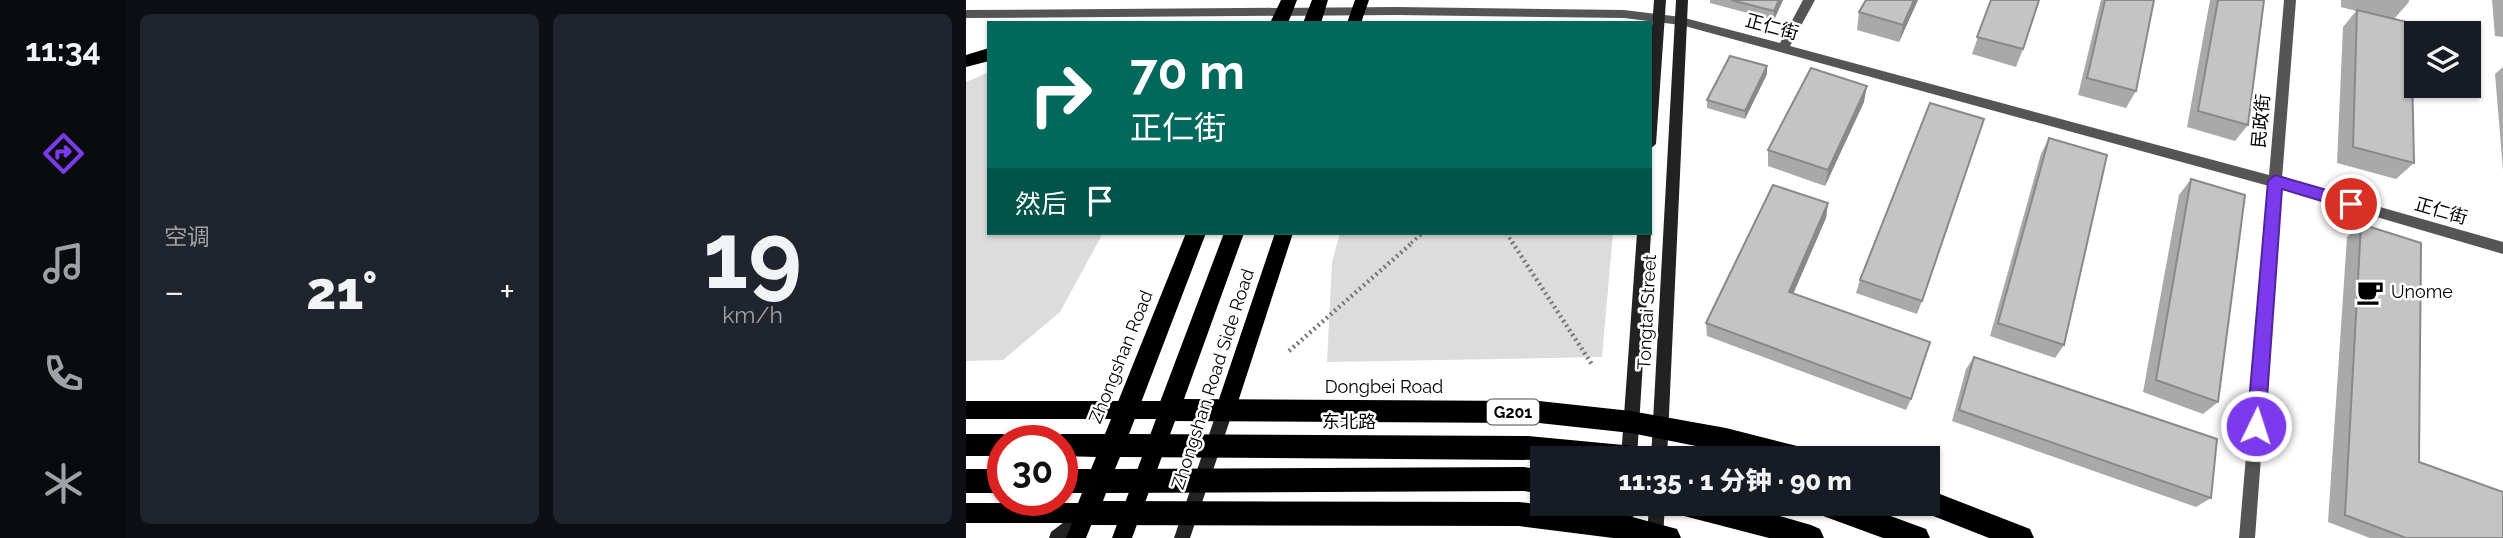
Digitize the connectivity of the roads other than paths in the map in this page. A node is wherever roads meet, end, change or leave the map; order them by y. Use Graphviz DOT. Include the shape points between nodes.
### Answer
graph roads {
  1 [pos="1660,0"];
  2 [pos="1682,0"];
  3 [pos="1809,0"];
  4 [pos="2290,0"];
  5 [pos="1282,8"];
  6 [pos="1316,11"];
  7 [pos="1358,11"];
  8 [pos="966,14"];
  9 [pos="1659,18"];
  10 [pos="1681,21"];
  11 [pos="1783,48"];
  12 [pos="987,55"];
  13 [pos="966,61"];
  14 [pos="1652,116"];
  15 [pos="2275,181"];
  16 [pos="1195,235"];
  17 [pos="1233,235"];
  18 [pos="1283,235"];
  19 [pos="1644,235"];
  20 [pos="2503,248"];
  21 [pos="966,410"];
  22 [pos="1126,410"];
  23 [pos="1169,411"];
  24 [pos="1225,411"];
  25 [pos="1631,422"];
  26 [pos="1661,427"];
  27 [pos="966,445"];
  28 [pos="987,445"];
  29 [pos="1078,445"];
  30 [pos="1631,446"];
  31 [pos="1660,446"];
  32 [pos="1752,446"];
  33 [pos="1530,447"];
  34 [pos="966,481"];
  35 [pos="987,481"];
  36 [pos="1078,481"];
  37 [pos="1530,482"];
  38 [pos="1940,506"];
  39 [pos="966,513"];
  40 [pos="1086,513"];
  41 [pos="1131,513"];
  42 [pos="1190,514"];
  43 [pos="1658,516"];
  44 [pos="1737,516"];
  45 [pos="1857,516"];
  46 [pos="1625,523"];
  47 [pos="1660,537"];
  48 [pos="1056,538"];
  49 [pos="1076,538"];
  50 [pos="1122,538"];
  51 [pos="1182,538"];
  52 [pos="1811,538"];
  53 [pos="1917,538"];
  54 [pos="2021,538"];
  55 [pos="2247,538"];
  1 -- 9 [label="street"];
  2 -- 10 [label="street, Tongtai Street"];
  3 -- 11 [label="street"];
  4 -- 15 [label="street, 民政街"];
  5 -- 6 [label="street, 正仁街"];
  5 -- 8 [label="street, 正仁街"];
  6 -- 7 [label="street, 正仁街"];
  7 -- 9 [label="street, 正仁街"];
  9 -- 10 [label="street, 正仁街"];
  9 -- 14 [label="street"];
  10 -- 11 [label="street, 正仁街"];
  10 -- 26 [label="street, Tongtai Street"];
  11 -- 15 [label="street, 正仁街"];
  12 -- 13 [label="highway"];
  15 -- 20 [label="street, 正仁街"];
  15 -- 55 [label="street, 民政街"];
  16 -- 22 [label="highway, Zhongshan Road"];
  17 -- 23 [label="highway"];
  18 -- 24 [label="main road, Zhongshan Road Side Road"];
  19 -- 25 [label="street, Tongtai Street"];
  21 -- 22 [label="main road, Dongbei Road"];
  22 -- 23 [label="main road, Dongbei Road"];
  22 -- 40 [label="highway, Zhongshan Road"];
  23 -- 24 [label="highway, Dongbei Road / G201"];
  23 -- 41 [label="main road"];
  24 -- 25 [label="highway, Dongbei Road / G201" via="1539,412"];
  24 -- 42 [label="street, Zhongshan Road Side Road"];
  25 -- 26 [label="highway, Dongbei Road / G201"];
  25 -- 30 [label="street, Tongtai Street"];
  26 -- 31 [label="street, Tongtai Street"];
  26 -- 32 [label="highway, Dongbei Road / G201"];
  27 -- 28 [label="highway"];
  29 -- 33 [label="highway, 东北路"];
  34 -- 35 [label="highway"];
  36 -- 37 [label="highway"];
  38 -- 54 [label="highway"];
  39 -- 40 [label="main road"];
  40 -- 41 [label="highway"];
  40 -- 48 [label="street"];
  40 -- 49 [label="main road, Zhongshan Road"];
  41 -- 42 [label="highway"];
  41 -- 50 [label="main road"];
  42 -- 46 [label="highway" via="1519,514"];
  42 -- 51 [label="street, Zhongshan Road Side Road"];
  43 -- 47 [label="street"];
  44 -- 52 [label="highway"];
  45 -- 53 [label="highway"];
  46 -- 47 [label="highway"];
}
